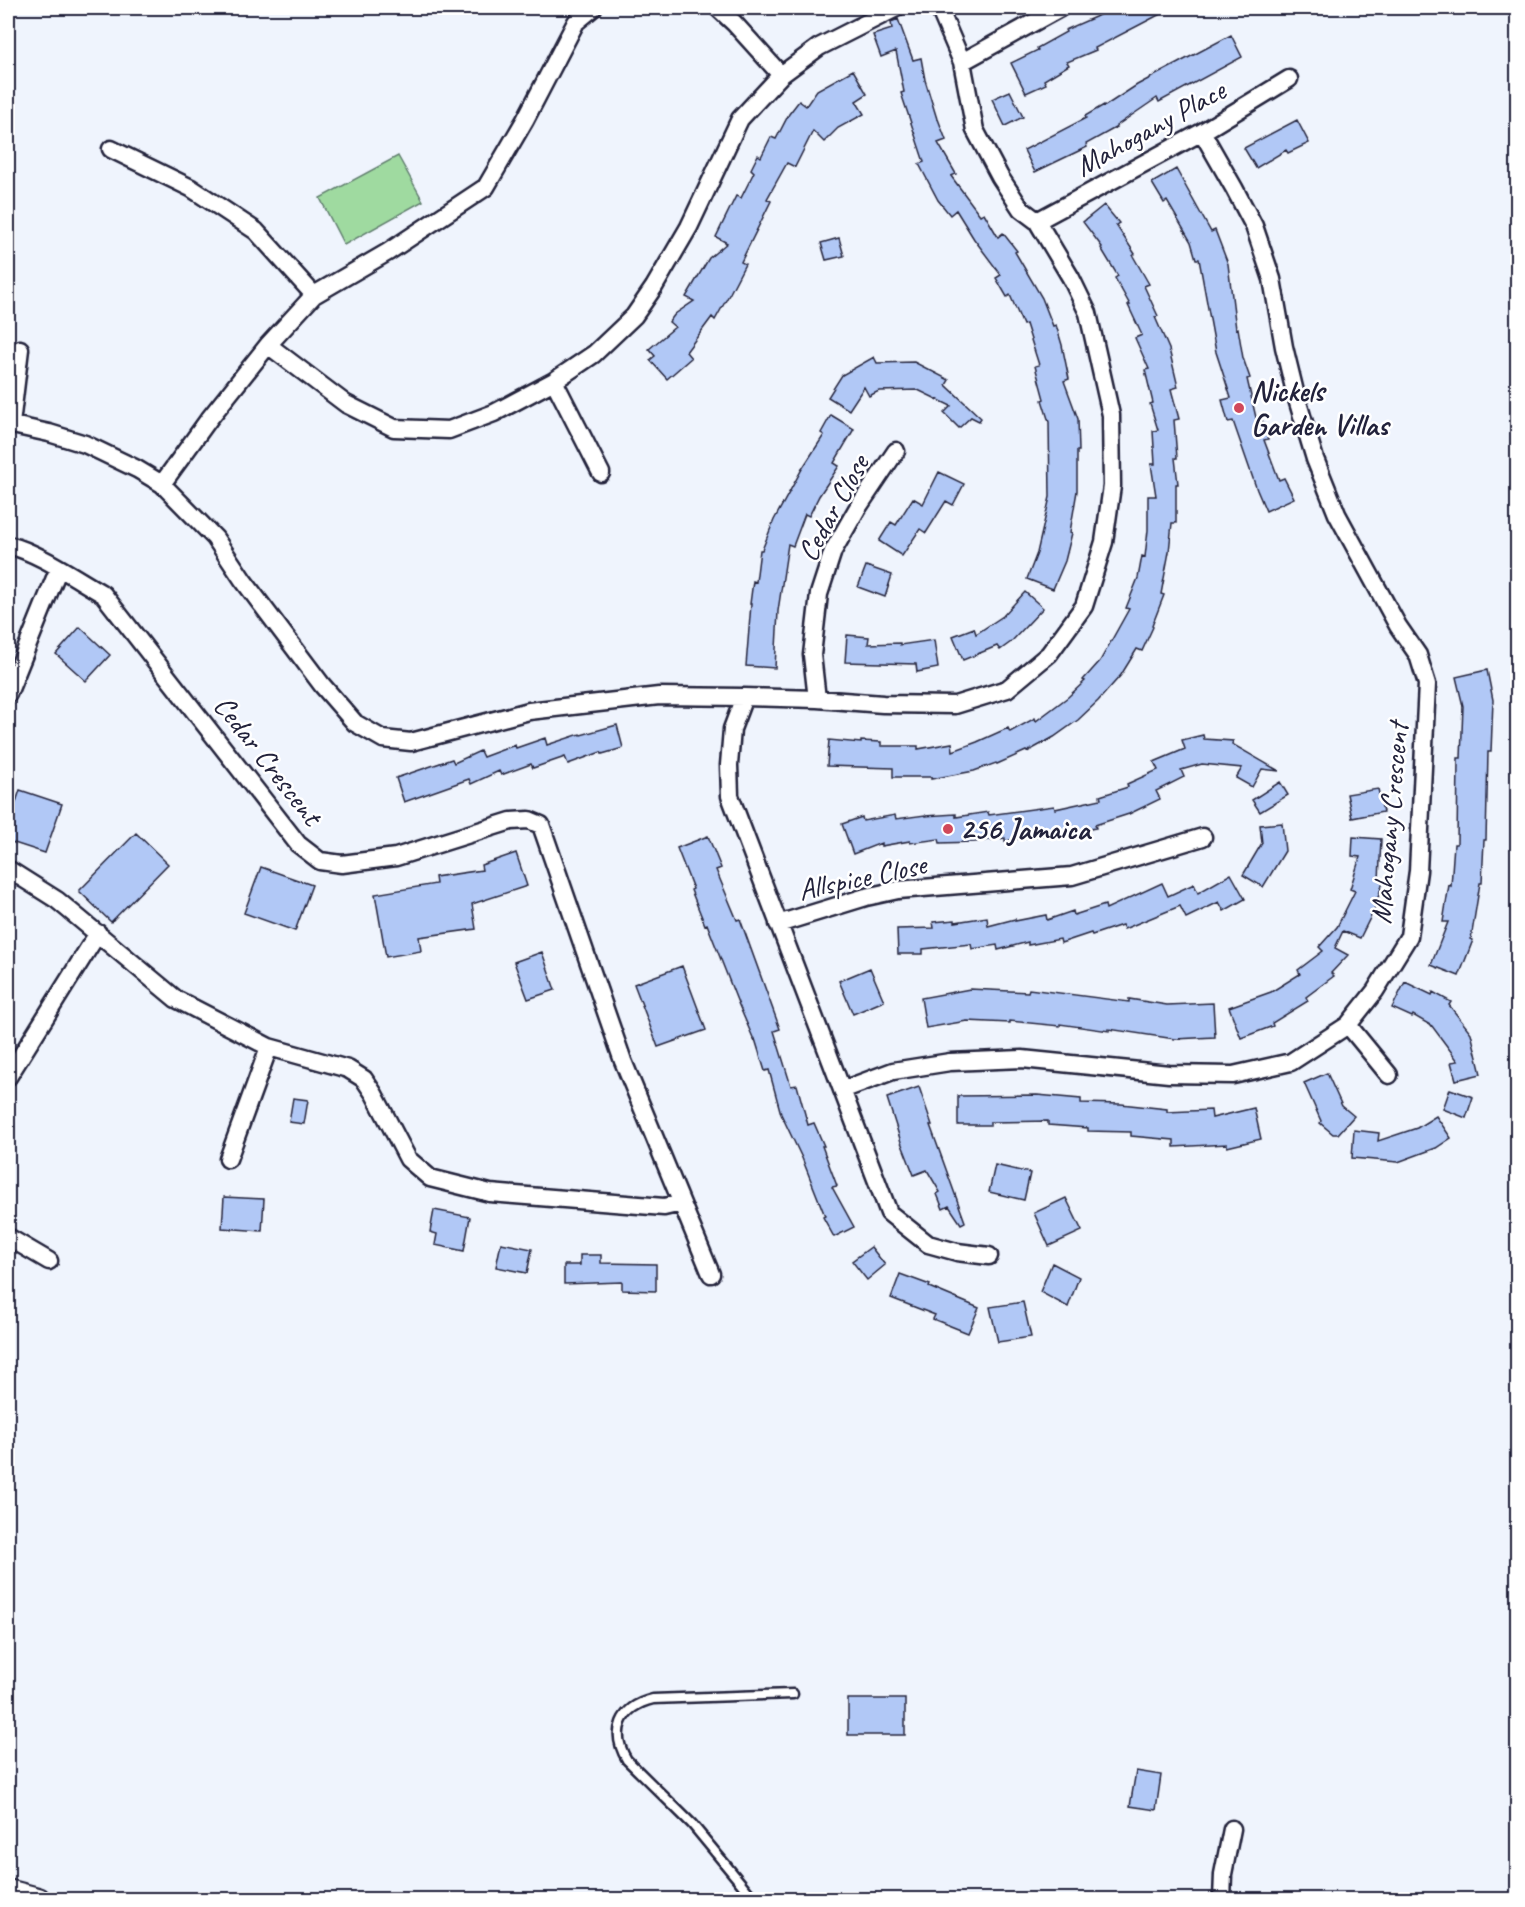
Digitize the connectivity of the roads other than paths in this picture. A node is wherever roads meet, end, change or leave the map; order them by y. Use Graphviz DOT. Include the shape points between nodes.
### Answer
graph roads {
  1 [pos="593,8"];
  2 [pos="718,8"];
  3 [pos="897,8"];
  4 [pos="939,8"];
  5 [pos="1060,8"];
  6 [pos="962,62"];
  7 [pos="781,75"];
  8 [pos="1289,79"];
  9 [pos="1202,132"];
  10 [pos="111,149"];
  11 [pos="1037,221"];
  12 [pos="314,295"];
  13 [pos="268,345"];
  14 [pos="20,349"];
  15 [pos="554,381"];
  16 [pos="9,424"];
  17 [pos="896,451"];
  18 [pos="601,473"];
  19 [pos="162,484"];
  20 [pos="8,545"];
  21 [pos="59,568"];
  22 [pos="8,694"];
  23 [pos="744,696"];
  24 [pos="817,699"];
  25 [pos="1203,837"];
  26 [pos="8,869"];
  27 [pos="778,924"];
  28 [pos="98,933"];
  29 [pos="1348,1025"];
  30 [pos="270,1047"];
  31 [pos="1389,1075"];
  32 [pos="8,1077"];
  33 [pos="842,1090"];
  34 [pos="228,1160"];
  35 [pos="681,1203"];
  36 [pos="8,1237"];
  37 [pos="989,1256"];
  38 [pos="49,1261"];
  39 [pos="711,1275"];
  40 [pos="793,1694"];
  41 [pos="1232,1829"];
  42 [pos="8,1892"];
  43 [pos="38,1899"];
  44 [pos="757,1899"];
  45 [pos="1222,1899"];
  1 -- 12 [label="street" via="576,22 486,187"];
  2 -- 7 [label="street"];
  3 -- 7 [label="street" via="819,47"];
  4 -- 6 [label="street"];
  5 -- 6 [label="street"];
  6 -- 11 [label="street" via="975,130 1000,177 1022,209"];
  7 -- 15 [label="street" via="740,118 689,227 634,316 594,354"];
  8 -- 9 [label="street, Mahogany Place"];
  9 -- 11 [label="street, Mahogany Place"];
  9 -- 29 [label="street, Mahogany Crescent" via="1254,226 1272,279 1296,396 1332,503 1398,626 1418,655 1427,684 1418,871 1409,936 1375,991"];
  10 -- 12 [label="street" via="191,188 256,231"];
  11 -- 24 [label="street" via="1088,313 1111,415 1112,486 1104,542 1084,606 1049,654 1007,689 955,705"];
  12 -- 13 [label="street"];
  13 -- 15 [label="street" via="346,404 394,428 449,430 494,413"];
  13 -- 19 [label="street"];
  14 -- 16 [label="street"];
  15 -- 18 [label="street"];
  16 -- 19 [label="street" via="85,444"];
  17 -- 24 [label="street, Cedar Close" via="833,551 819,594 812,655"];
  19 -- 23 [label="street" via="215,538 322,685 355,723 383,739 411,742 530,711 565,706 659,696"];
  20 -- 21 [label="street, Cedar Crescent"];
  21 -- 22 [label="street"];
  21 -- 35 [label="street, Cedar Crescent" via="103,594 298,844 320,861 342,864 396,857 512,821 529,820 541,825 623,1061"];
  23 -- 24 [label="street"];
  23 -- 27 [label="street" via="732,729 730,796"];
  25 -- 27 [label="street, Allspice Close" via="1072,876 898,890"];
  26 -- 28 [label="street" via="57,900"];
  27 -- 33 [label="street"];
  28 -- 30 [label="street" via="176,999"];
  28 -- 32 [label="street"];
  29 -- 31 [label="street"];
  29 -- 33 [label="street, Mahogany Crescent" via="1292,1062 1233,1075 1169,1074 1022,1059 950,1062 893,1071"];
  30 -- 34 [label="street"];
  30 -- 35 [label="street" via="348,1069 364,1079 408,1159 430,1178 490,1193 664,1207"];
  33 -- 37 [label="street" via="889,1213 928,1244"];
  35 -- 39 [label="street"];
  36 -- 38 [label="street"];
  40 -- 44 [label="lane" via="652,1699 631,1708 619,1727 618,1739 627,1760 692,1824"];
  41 -- 45 [label="street"];
  42 -- 43 [label="street"];
}
